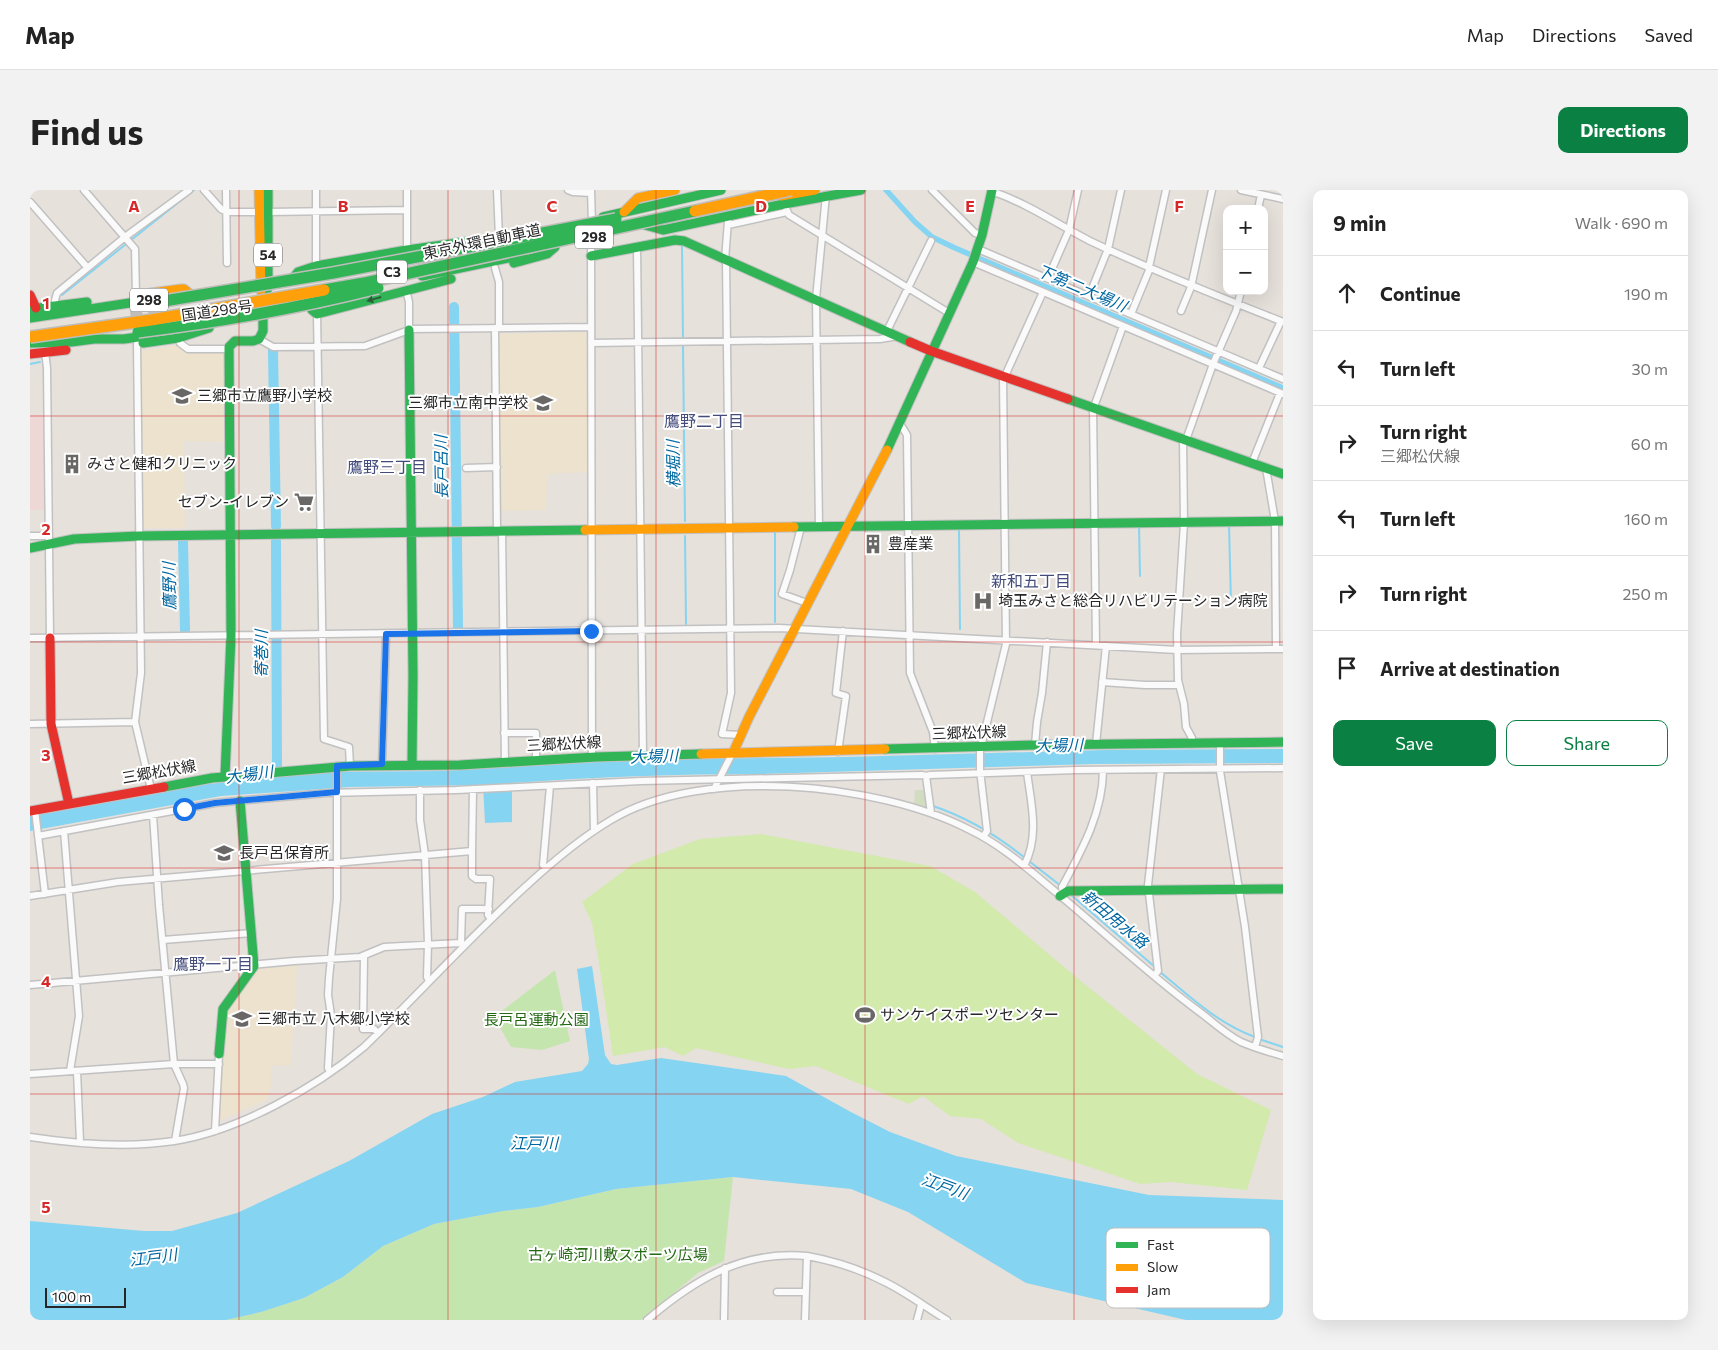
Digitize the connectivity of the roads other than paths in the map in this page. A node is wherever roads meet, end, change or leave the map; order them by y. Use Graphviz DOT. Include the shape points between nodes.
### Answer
graph roads {
  1 [pos="84,190"];
  2 [pos="189,190"];
  3 [pos="204,190"];
  4 [pos="226,190"];
  5 [pos="260,190"];
  6 [pos="268,190"];
  7 [pos="316,190"];
  8 [pos="407,190"];
  9 [pos="497,190"];
  10 [pos="568,190"];
  11 [pos="675,190"];
  12 [pos="720,190"];
  13 [pos="749,190"];
  14 [pos="791,190"];
  15 [pos="815,190"];
  16 [pos="859,190"];
  17 [pos="932,190"];
  18 [pos="1078,190"];
  19 [pos="1121,190"];
  20 [pos="1166,190"];
  21 [pos="1212,190"];
  22 [pos="1240,190"];
  23 [pos="591,191"];
  24 [pos="992,191"];
  25 [pos="1266,193"];
  26 [pos="826,196"];
  27 [pos="1283,199"];
  28 [pos="30,202"];
  29 [pos="1260,205"];
  30 [pos="785,208"];
  31 [pos="407,210"];
  32 [pos="316,211"];
  33 [pos="227,212"];
  34 [pos="264,212"];
  35 [pos="623,216"];
  36 [pos="592,219"];
  37 [pos="728,220"];
  38 [pos="645,225"];
  39 [pos="549,228"];
  40 [pos="1069,230"];
  41 [pos="684,233"];
  42 [pos="982,234"];
  43 [pos="822,236"];
  44 [pos="125,237"];
  45 [pos="499,237"];
  46 [pos="591,238"];
  47 [pos="931,241"];
  48 [pos="554,247"];
  49 [pos="637,247"];
  50 [pos="978,249"];
  51 [pos="1108,249"];
  52 [pos="407,250"];
  53 [pos="591,256"];
  54 [pos="726,260"];
  55 [pos="467,261"];
  56 [pos="974,262"];
  57 [pos="227,263"];
  58 [pos="316,266"];
  59 [pos="87,267"];
  60 [pos="496,268"];
  61 [pos="1150,268"];
  62 [pos="1048,278"];
  63 [pos="264,281"];
  64 [pos="292,281"];
  65 [pos="372,285"];
  66 [pos="1191,286"];
  67 [pos="908,288"];
  68 [pos="406,290"];
  69 [pos="188,292"];
  70 [pos="1043,292"];
  71 [pos="30,295"];
  72 [pos="1240,295"];
  73 [pos="136,296"];
  74 [pos="1089,296"];
  75 [pos="816,300"];
  76 [pos="292,301"];
  77 [pos="55,305"];
  78 [pos="1238,305"];
  79 [pos="117,306"];
  80 [pos="130,311"];
  81 [pos="1181,311"];
  82 [pos="32,312"];
  83 [pos="315,312"];
  84 [pos="949,313"];
  85 [pos="1130,314"];
  86 [pos="263,319"];
  87 [pos="1282,320"];
  88 [pos="30,325"];
  89 [pos="1123,326"];
  90 [pos="591,327"];
  91 [pos="209,328"];
  92 [pos="497,328"];
  93 [pos="409,329"];
  94 [pos="30,330"];
  95 [pos="136,334"];
  96 [pos="893,334"];
  97 [pos="30,337"];
  98 [pos="178,338"];
  99 [pos="94,339"];
  100 [pos="259,339"];
  101 [pos="816,340"];
  102 [pos="727,341"];
  103 [pos="638,342"];
  104 [pos="30,343"];
  105 [pos="591,343"];
  106 [pos="318,346"];
  107 [pos="228,350"];
  108 [pos="931,351"];
  109 [pos="1219,351"];
  110 [pos="45,352"];
  111 [pos="30,354"];
  112 [pos="1213,364"];
  113 [pos="1260,368"];
  114 [pos="1004,376"];
  115 [pos="1283,379"];
  116 [pos="1282,394"];
  117 [pos="1094,407"];
  118 [pos="899,422"];
  119 [pos="1184,440"];
  120 [pos="1252,463"];
  121 [pos="497,467"];
  122 [pos="466,468"];
  123 [pos="1266,468"];
  124 [pos="1283,474"];
  125 [pos="1279,521"];
  126 [pos="1184,522"];
  127 [pos="1094,524"];
  128 [pos="1004,525"];
  129 [pos="908,526"];
  130 [pos="801,527"];
  131 [pos="819,527"];
  132 [pos="847,527"];
  133 [pos="730,528"];
  134 [pos="640,529"];
  135 [pos="591,530"];
  136 [pos="499,531"];
  137 [pos="412,532"];
  138 [pos="231,534"];
  139 [pos="321,534"];
  140 [pos="30,536"];
  141 [pos="139,536"];
  142 [pos="49,539"];
  143 [pos="30,548"];
  144 [pos="807,603"];
  145 [pos="731,629"];
  146 [pos="795,629"];
  147 [pos="642,630"];
  148 [pos="591,631"];
  149 [pos="843,631"];
  150 [pos="503,632"];
  151 [pos="322,634"];
  152 [pos="386,634"];
  153 [pos="413,634"];
  154 [pos="910,635"];
  155 [pos="231,636"];
  156 [pos="140,637"];
  157 [pos="30,638"];
  158 [pos="50,638"];
  159 [pos="1006,640"];
  160 [pos="1047,642"];
  161 [pos="1096,645"];
  162 [pos="1106,646"];
  163 [pos="1279,649"];
  164 [pos="1177,650"];
  165 [pos="1102,682"];
  166 [pos="1178,685"];
  167 [pos="135,722"];
  168 [pos="30,724"];
  169 [pos="51,724"];
  170 [pos="504,733"];
  171 [pos="741,735"];
  172 [pos="1283,742"];
  173 [pos="1096,744"];
  174 [pos="1192,744"];
  175 [pos="1035,746"];
  176 [pos="1220,746"];
  177 [pos="936,749"];
  178 [pos="980,749"];
  179 [pos="838,752"];
  180 [pos="643,755"];
  181 [pos="732,755"];
  182 [pos="592,757"];
  183 [pos="536,760"];
  184 [pos="505,762"];
  185 [pos="382,764"];
  186 [pos="412,765"];
  187 [pos="350,766"];
  188 [pos="1220,768"];
  189 [pos="1283,768"];
  190 [pos="337,769"];
  191 [pos="1161,769"];
  192 [pos="1103,770"];
  193 [pos="980,772"];
  194 [pos="1027,772"];
  195 [pos="225,776"];
  196 [pos="926,776"];
  197 [pos="720,777"];
  198 [pos="593,783"];
  199 [pos="550,786"];
  200 [pos="151,789"];
  201 [pos="473,789"];
  202 [pos="714,789"];
  203 [pos="337,790"];
  204 [pos="420,790"];
  205 [pos="240,801"];
  206 [pos="69,804"];
  207 [pos="33,812"];
  208 [pos="931,813"];
  209 [pos="153,815"];
  210 [pos="64,831"];
  211 [pos="594,831"];
  212 [pos="38,834"];
  213 [pos="983,837"];
  214 [pos="472,851"];
  215 [pos="425,855"];
  216 [pos="338,862"];
  217 [pos="1024,866"];
  218 [pos="546,868"];
  219 [pos="246,870"];
  220 [pos="156,878"];
  221 [pos="1283,889"];
  222 [pos="68,890"];
  223 [pos="1148,890"];
  224 [pos="1239,890"];
  225 [pos="46,894"];
  226 [pos="1061,894"];
  227 [pos="30,896"];
  228 [pos="489,909"];
  229 [pos="491,919"];
  230 [pos="252,933"];
  231 [pos="162,940"];
  232 [pos="428,944"];
  233 [pos="463,944"];
  234 [pos="364,957"];
  235 [pos="331,959"];
  236 [pos="254,966"];
  237 [pos="165,973"];
  238 [pos="1154,976"];
  239 [pos="76,981"];
  240 [pos="429,981"];
  241 [pos="30,985"];
  242 [pos="378,1033"];
  243 [pos="1255,1047"];
  244 [pos="1283,1056"];
  245 [pos="219,1059"];
  246 [pos="174,1064"];
  247 [pos="73,1071"];
  248 [pos="330,1072"];
  249 [pos="30,1074"];
  250 [pos="215,1131"];
  251 [pos="30,1137"];
  252 [pos="175,1141"];
  253 [pos="80,1142"];
  254 [pos="807,1256"];
  255 [pos="724,1268"];
  256 [pos="777,1292"];
  257 [pos="806,1292"];
  258 [pos="921,1305"];
  259 [pos="646,1320"];
  260 [pos="724,1320"];
  261 [pos="805,1320"];
  262 [pos="917,1320"];
  263 [pos="947,1320"];
  1 -- 44 [label="street"];
  2 -- 44 [label="street"];
  3 -- 33 [label="street" via="221,210"];
  4 -- 33 [label="street"];
  5 -- 34 [label="main road, 54"];
  6 -- 34 [label="main road, 54"];
  7 -- 32 [label="street"];
  8 -- 31 [label="street"];
  9 -- 45 [label="street"];
  10 -- 23 [label="street"];
  11 -- 35 [label="main road" via="638,198"];
  12 -- 35 [label="main road, 298"];
  13 -- 35 [label="main road, 東京外環自動車道 / C3"];
  14 -- 55 [label="main road, 東京外環自動車道 / C3, bridge"];
  15 -- 38 [label="main road, 国道298号 / 298"];
  16 -- 26 [label="main road"];
  17 -- 42 [label="street" via="976,233"];
  18 -- 40 [label="street"];
  19 -- 51 [label="street"];
  20 -- 61 [label="street"];
  21 -- 66 [label="street"];
  22 -- 25 [label="street"];
  23 -- 36 [label="street"];
  24 -- 40 [label="street" via="1029,206"];
  24 -- 42 [label="main road"];
  25 -- 27 [label="street"];
  25 -- 29 [label="street"];
  26 -- 30 [label="main road"];
  26 -- 43 [label="street"];
  28 -- 59 [label="street"];
  30 -- 37 [label="main road"];
  30 -- 43 [label="street" via="788,215"];
  31 -- 32 [label="street"];
  31 -- 52 [label="street"];
  32 -- 34 [label="street"];
  32 -- 58 [label="street"];
  33 -- 34 [label="street"];
  33 -- 57 [label="street"];
  34 -- 63 [label="main road, 54"];
  35 -- 36 [label="main road, 298"];
  35 -- 79 [label="main road, bridge" via="334,273"];
  35 -- 94 [label="main road, 東京外環自動車道 / C3, bridge" via="475,254 363,278"];
  36 -- 39 [label="main road, 298"];
  36 -- 46 [label="street"];
  37 -- 41 [label="main road"];
  37 -- 54 [label="street"];
  38 -- 41 [label="main road"];
  38 -- 46 [label="main road, 国道298号 / 298"];
  39 -- 45 [label="main road, 298"];
  39 -- 64 [label="main road, 298" via="458,255 369,272 333,269"];
  40 -- 51 [label="street"];
  40 -- 62 [label="street"];
  41 -- 49 [label="main road" via="675,240"];
  41 -- 54 [label="main road"];
  42 -- 50 [label="main road"];
  43 -- 67 [label="street"];
  43 -- 75 [label="street"];
  44 -- 59 [label="street"];
  44 -- 73 [label="street" via="136,254"];
  45 -- 52 [label="main road, 298"];
  46 -- 48 [label="main road, 国道298号 / 298"];
  46 -- 53 [label="street"];
  47 -- 67 [label="street"];
  48 -- 60 [label="main road" via="547,254"];
  48 -- 65 [label="main road, 国道298号 / 298"];
  49 -- 53 [label="main road"];
  49 -- 103 [label="street"];
  50 -- 56 [label="main road"];
  50 -- 62 [label="street"];
  51 -- 61 [label="street"];
  51 -- 74 [label="street"];
  52 -- 58 [label="main road, 298"];
  53 -- 90 [label="street"];
  54 -- 75 [label="main road"];
  54 -- 102 [label="street"];
  55 -- 95 [label="main road, bridge" via="335,299"];
  55 -- 97 [label="main road, 東京外環自動車道 / C3, bridge" via="339,287"];
  56 -- 70 [label="street"];
  56 -- 84 [label="main road"];
  58 -- 64 [label="main road, 298" via="298,272"];
  59 -- 77 [label="street" via="57,293"];
  60 -- 68 [label="main road"];
  60 -- 92 [label="street" via="499,282"];
  61 -- 66 [label="street"];
  61 -- 85 [label="street"];
  62 -- 74 [label="street"];
  63 -- 64 [label="main road, 298"];
  63 -- 69 [label="main road, 298"];
  63 -- 86 [label="main road, 54"];
  65 -- 76 [label="main road, 国道298号 / 298"];
  65 -- 83 [label="main road, 国道298号 / 298"];
  66 -- 78 [label="street"];
  66 -- 81 [label="street"];
  67 -- 84 [label="street"];
  67 -- 96 [label="street"];
  68 -- 83 [label="main road, one-way"];
  68 -- 93 [label="street"];
  69 -- 73 [label="main road" via="181,289"];
  69 -- 79 [label="main road, 298"];
  70 -- 89 [label="street"];
  70 -- 114 [label="street"];
  71 -- 82 [label="main road" via="33,299"];
  72 -- 78 [label="street"];
  73 -- 77 [label="main road"];
  74 -- 85 [label="street"];
  75 -- 96 [label="main road"];
  75 -- 101 [label="street"];
  77 -- 82 [label="main road"];
  78 -- 87 [label="street"];
  78 -- 109 [label="street"];
  79 -- 82 [label="main road, 298"];
  80 -- 88 [label="main road, 298"];
  83 -- 86 [label="main road, 国道298号 / 298"];
  83 -- 106 [label="street"];
  84 -- 108 [label="main road"];
  85 -- 109 [label="street"];
  86 -- 91 [label="main road, 国道298号 / 298"];
  86 -- 100 [label="main road"];
  87 -- 113 [label="street"];
  89 -- 112 [label="street"];
  89 -- 117 [label="street"];
  90 -- 92 [label="street"];
  90 -- 105 [label="street"];
  91 -- 98 [label="main road, 298"];
  91 -- 99 [label="main road, 国道298号 / 298" via="124,339"];
  92 -- 93 [label="street"];
  92 -- 121 [label="street"];
  93 -- 106 [label="street" via="365,346"];
  93 -- 137 [label="main road"];
  95 -- 98 [label="main road, 298"];
  95 -- 99 [label="main road"];
  95 -- 104 [label="main road, 国道298号 / 298"];
  95 -- 110 [label="main road, 298"];
  95 -- 141 [label="street"];
  96 -- 101 [label="street" via="880,340"];
  96 -- 108 [label="main road"];
  98 -- 107 [label="street" via="188,349"];
  99 -- 104 [label="main road, 国道298号 / 298"];
  100 -- 106 [label="street" via="272,347"];
  100 -- 107 [label="main road" via="235,341"];
  101 -- 102 [label="street"];
  101 -- 131 [label="street"];
  102 -- 103 [label="street"];
  102 -- 133 [label="street"];
  103 -- 105 [label="street"];
  103 -- 134 [label="street"];
  105 -- 135 [label="street"];
  106 -- 139 [label="street"];
  107 -- 138 [label="main road"];
  108 -- 114 [label="main road"];
  108 -- 118 [label="main road"];
  109 -- 112 [label="street"];
  109 -- 113 [label="street"];
  110 -- 111 [label="main road, 298"];
  110 -- 142 [label="street"];
  112 -- 116 [label="street"];
  112 -- 119 [label="street"];
  113 -- 115 [label="street"];
  114 -- 117 [label="main road"];
  114 -- 128 [label="street"];
  116 -- 120 [label="street"];
  117 -- 119 [label="main road"];
  117 -- 127 [label="street"];
  118 -- 129 [label="street" via="908,434"];
  118 -- 132 [label="main road"];
  119 -- 120 [label="main road"];
  119 -- 126 [label="street"];
  120 -- 123 [label="main road"];
  121 -- 122 [label="street"];
  121 -- 136 [label="street"];
  123 -- 124 [label="main road"];
  123 -- 125 [label="street"];
  125 -- 126 [label="main road"];
  125 -- 163 [label="street"];
  126 -- 127 [label="main road"];
  126 -- 164 [label="street"];
  127 -- 128 [label="main road"];
  127 -- 161 [label="street"];
  128 -- 129 [label="main road"];
  128 -- 159 [label="street"];
  129 -- 132 [label="main road"];
  129 -- 154 [label="street"];
  130 -- 131 [label="main road"];
  130 -- 133 [label="main road"];
  130 -- 144 [label="street" via="782,594"];
  131 -- 132 [label="main road"];
  132 -- 144 [label="main road"];
  133 -- 134 [label="main road"];
  133 -- 145 [label="street"];
  134 -- 135 [label="main road"];
  134 -- 147 [label="street"];
  135 -- 136 [label="main road"];
  135 -- 148 [label="street"];
  136 -- 137 [label="main road"];
  136 -- 150 [label="street"];
  137 -- 139 [label="main road"];
  137 -- 153 [label="main road"];
  138 -- 139 [label="main road"];
  138 -- 141 [label="main road"];
  138 -- 155 [label="main road"];
  139 -- 151 [label="street"];
  140 -- 142 [label="street"];
  141 -- 142 [label="main road"];
  141 -- 156 [label="street"];
  142 -- 143 [label="main road"];
  142 -- 158 [label="street"];
  144 -- 146 [label="main road"];
  145 -- 146 [label="street"];
  145 -- 147 [label="street"];
  145 -- 171 [label="street" via="731,693 722,734"];
  146 -- 149 [label="street"];
  146 -- 171 [label="main road"];
  147 -- 148 [label="street"];
  147 -- 180 [label="street"];
  148 -- 150 [label="street"];
  148 -- 182 [label="street"];
  149 -- 154 [label="street"];
  149 -- 179 [label="street" via="836,693 846,696"];
  150 -- 153 [label="street"];
  150 -- 170 [label="street"];
  151 -- 152 [label="street"];
  151 -- 155 [label="street"];
  151 -- 187 [label="street" via="324,739 350,747"];
  152 -- 153 [label="street"];
  152 -- 185 [label="street"];
  153 -- 186 [label="main road"];
  154 -- 159 [label="street"];
  154 -- 177 [label="street" via="910,673 933,732"];
  155 -- 156 [label="street"];
  155 -- 195 [label="main road"];
  156 -- 158 [label="street"];
  156 -- 167 [label="street"];
  157 -- 158 [label="street"];
  158 -- 169 [label="main road"];
  159 -- 160 [label="street"];
  159 -- 178 [label="street"];
  160 -- 161 [label="street"];
  160 -- 175 [label="street"];
  161 -- 162 [label="street"];
  162 -- 164 [label="street"];
  162 -- 165 [label="street"];
  163 -- 164 [label="street"];
  164 -- 166 [label="street"];
  165 -- 166 [label="street"];
  165 -- 173 [label="street"];
  166 -- 174 [label="street"];
  167 -- 169 [label="street"];
  167 -- 200 [label="street"];
  168 -- 169 [label="street"];
  169 -- 206 [label="main road"];
  170 -- 183 [label="street" via="536,732"];
  170 -- 184 [label="street"];
  171 -- 181 [label="main road"];
  172 -- 176 [label="main road, 三郷松伏線"];
  173 -- 174 [label="main road, 三郷松伏線"];
  173 -- 175 [label="main road, 三郷松伏線"];
  174 -- 176 [label="main road, 三郷松伏線"];
  175 -- 178 [label="main road, 三郷松伏線"];
  176 -- 188 [label="street"];
  177 -- 178 [label="main road, 三郷松伏線"];
  177 -- 179 [label="main road, 三郷松伏線"];
  178 -- 193 [label="street"];
  179 -- 181 [label="main road, 三郷松伏線"];
  180 -- 181 [label="main road, 三郷松伏線"];
  180 -- 182 [label="main road, 三郷松伏線"];
  181 -- 197 [label="street"];
  182 -- 183 [label="main road, 三郷松伏線"];
  183 -- 184 [label="main road, 三郷松伏線"];
  184 -- 186 [label="main road, 三郷松伏線"];
  185 -- 186 [label="main road, 三郷松伏線"];
  185 -- 187 [label="main road, 三郷松伏線"];
  187 -- 190 [label="main road, 三郷松伏線"];
  188 -- 189 [label="street"];
  188 -- 191 [label="street"];
  188 -- 224 [label="street"];
  190 -- 195 [label="main road, 三郷松伏線"];
  190 -- 203 [label="street"];
  191 -- 192 [label="street"];
  191 -- 223 [label="street"];
  192 -- 194 [label="street"];
  192 -- 226 [label="street" via="1100,803 1085,845"];
  193 -- 194 [label="street"];
  193 -- 196 [label="street"];
  193 -- 213 [label="street" via="987,831"];
  194 -- 217 [label="street" via="1034,830"];
  195 -- 200 [label="main road, 三郷松伏線"];
  196 -- 197 [label="street"];
  196 -- 208 [label="street"];
  197 -- 198 [label="street"];
  197 -- 202 [label="street"];
  198 -- 199 [label="street"];
  198 -- 211 [label="street"];
  199 -- 201 [label="street"];
  199 -- 218 [label="street" via="543,865"];
  200 -- 206 [label="main road, 三郷松伏線"];
  201 -- 204 [label="street"];
  201 -- 214 [label="street"];
  202 -- 208 [label="street" via="770,786 839,792 889,800"];
  202 -- 211 [label="street" via="653,801 626,811"];
  203 -- 204 [label="street"];
  203 -- 205 [label="street"];
  203 -- 216 [label="street"];
  204 -- 215 [label="street"];
  205 -- 209 [label="street"];
  205 -- 219 [label="main road"];
  206 -- 207 [label="main road, 三郷松伏線"];
  207 -- 212 [label="street"];
  208 -- 213 [label="street"];
  209 -- 210 [label="street"];
  209 -- 220 [label="street"];
  210 -- 212 [label="street"];
  210 -- 222 [label="street"];
  211 -- 218 [label="street"];
  212 -- 225 [label="street"];
  213 -- 217 [label="street"];
  214 -- 215 [label="street"];
  214 -- 228 [label="street" via="472,876 490,879"];
  215 -- 216 [label="street"];
  215 -- 232 [label="street"];
  216 -- 219 [label="street"];
  216 -- 235 [label="street"];
  217 -- 226 [label="street"];
  218 -- 229 [label="street"];
  219 -- 220 [label="street"];
  219 -- 230 [label="main road"];
  220 -- 222 [label="street"];
  220 -- 231 [label="street"];
  221 -- 224 [label="main road"];
  222 -- 225 [label="street"];
  222 -- 239 [label="street"];
  223 -- 224 [label="main road"];
  223 -- 226 [label="main road" via="1068,891"];
  223 -- 238 [label="street" via="1158,971"];
  224 -- 243 [label="street" via="1258,1037"];
  225 -- 227 [label="street"];
  226 -- 238 [label="street"];
  228 -- 229 [label="street"];
  228 -- 233 [label="street" via="462,909"];
  229 -- 233 [label="street"];
  230 -- 231 [label="street"];
  230 -- 236 [label="main road"];
  231 -- 237 [label="street"];
  232 -- 233 [label="street"];
  232 -- 234 [label="street" via="384,947"];
  232 -- 240 [label="street" via="426,977"];
  233 -- 240 [label="street"];
  234 -- 235 [label="street"];
  234 -- 242 [label="street" via="363,1028 374,1029"];
  235 -- 236 [label="street"];
  235 -- 248 [label="street" via="328,995"];
  236 -- 237 [label="street"];
  236 -- 245 [label="main road" via="223,1009"];
  237 -- 239 [label="street"];
  237 -- 246 [label="street"];
  238 -- 243 [label="street" via="1219,1028"];
  239 -- 241 [label="street"];
  239 -- 247 [label="street" via="79,1016"];
  240 -- 242 [label="street"];
  242 -- 248 [label="street"];
  243 -- 244 [label="street"];
  245 -- 246 [label="street"];
  245 -- 250 [label="street"];
  246 -- 247 [label="street"];
  246 -- 252 [label="street" via="184,1084"];
  247 -- 249 [label="street"];
  247 -- 253 [label="street"];
  248 -- 250 [label="street" via="281,1102"];
  250 -- 252 [label="street"];
  251 -- 253 [label="street"];
  252 -- 253 [label="street"];
  254 -- 255 [label="street" via="764,1257"];
  254 -- 257 [label="street"];
  254 -- 258 [label="street" via="833,1261 870,1275"];
  255 -- 259 [label="street" via="695,1284"];
  255 -- 260 [label="street"];
  256 -- 257 [label="street"];
  257 -- 261 [label="street"];
  258 -- 262 [label="street"];
  258 -- 263 [label="street"];
}
